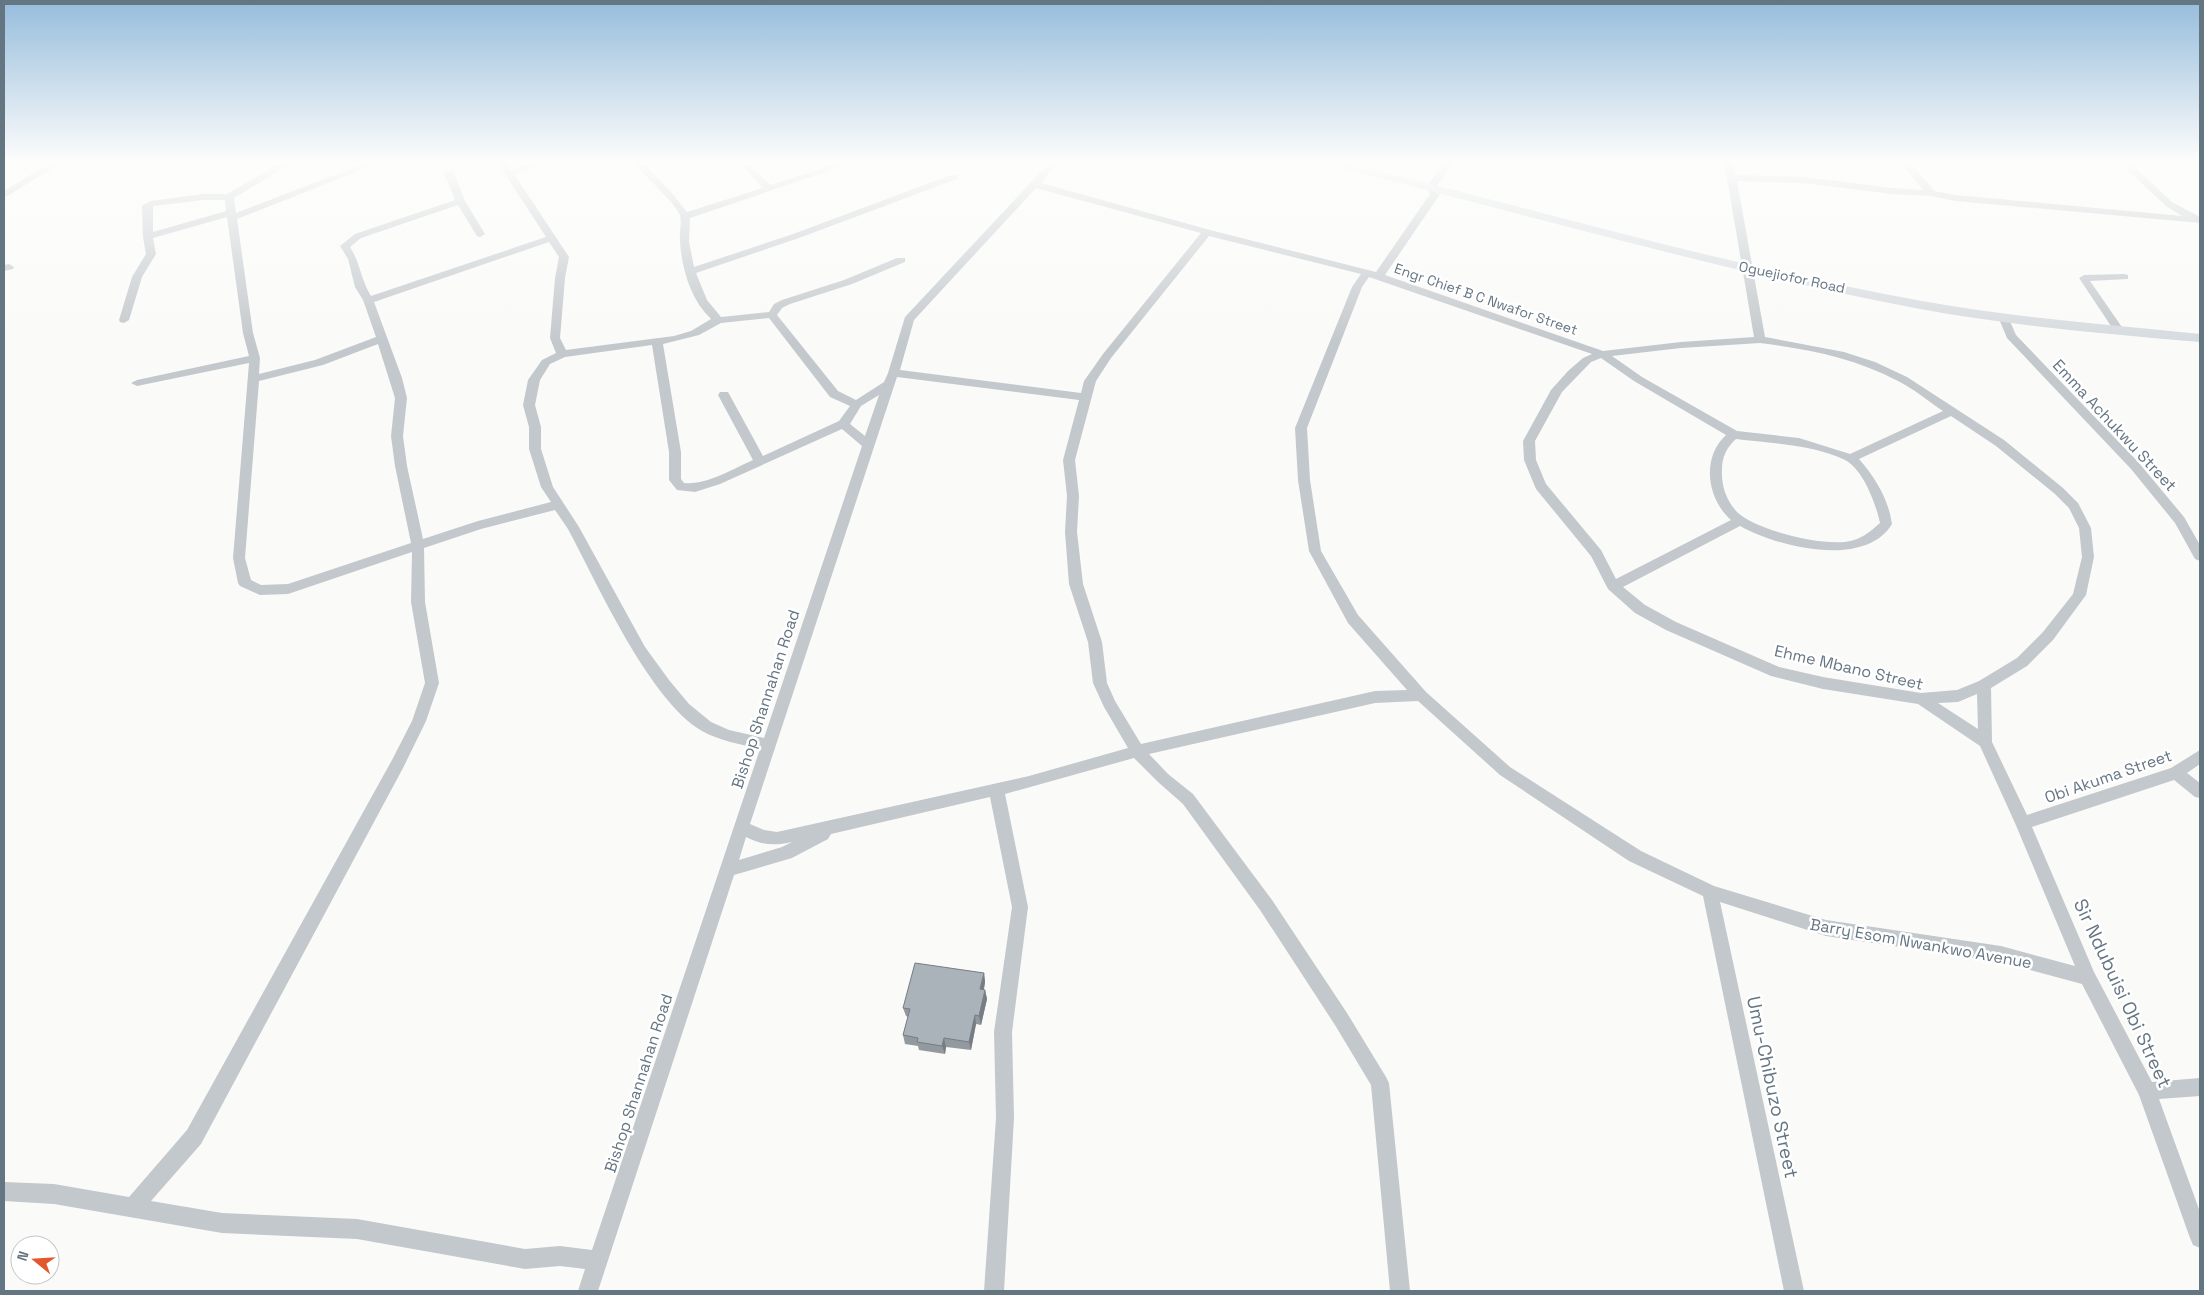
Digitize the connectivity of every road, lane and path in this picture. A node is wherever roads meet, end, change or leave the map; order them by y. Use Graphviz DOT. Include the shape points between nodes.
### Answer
graph roads {
  1 [pos="147,223"];
  2 [pos="192,223"];
  3 [pos="232,223"];
  4 [pos="395,223"];
  5 [pos="474,223"];
  6 [pos="543,223"];
  7 [pos="683,223"];
  8 [pos="830,223"];
  9 [pos="1000,223"];
  10 [pos="1177,223"];
  11 [pos="1415,223"];
  12 [pos="1573,223"];
  13 [pos="1739,223"];
  14 [pos="1207,232"];
  15 [pos="480,234"];
  16 [pos="148,237"];
  17 [pos="553,238"];
  18 [pos="901,260"];
  19 [pos="1746,268"];
  20 [pos="690,272"];
  21 [pos="1366,274"];
  22 [pos="1379,276"];
  23 [pos="2124,277"];
  24 [pos="368,300"];
  25 [pos="772,314"];
  26 [pos="2004,319"];
  27 [pos="124,320"];
  28 [pos="718,320"];
  29 [pos="2119,330"];
  30 [pos="2200,338"];
  31 [pos="382,339"];
  32 [pos="1760,340"];
  33 [pos="657,343"];
  34 [pos="562,354"];
  35 [pos="1602,354"];
  36 [pos="255,358"];
  37 [pos="891,378"];
  38 [pos="253,379"];
  39 [pos="137,383"];
  40 [pos="724,395"];
  41 [pos="1086,397"];
  42 [pos="857,404"];
  43 [pos="1950,412"];
  44 [pos="844,424"];
  45 [pos="1734,435"];
  46 [pos="868,445"];
  47 [pos="1851,458"];
  48 [pos="760,461"];
  49 [pos="557,505"];
  50 [pos="1740,521"];
  51 [pos="418,544"];
  52 [pos="2200,556"];
  53 [pos="1613,586"];
  54 [pos="1984,685"];
  55 [pos="1421,696"];
  56 [pos="1921,699"];
  57 [pos="1985,742"];
  58 [pos="769,745"];
  59 [pos="1138,752"];
  60 [pos="2200,756"];
  61 [pos="2176,773"];
  62 [pos="996,788"];
  63 [pos="2200,792"];
  64 [pos="2023,823"];
  65 [pos="841,824"];
  66 [pos="741,827"];
  67 [pos="727,870"];
  68 [pos="1710,892"];
  69 [pos="2088,977"];
  70 [pos="2200,1087"];
  71 [pos="2147,1091"];
  72 [pos="4,1192"];
  73 [pos="134,1206"];
  74 [pos="2200,1238"];
  75 [pos="598,1260"];
  76 [pos="999,1290"];
  77 [pos="588,1291"];
  78 [pos="1400,1291"];
  79 [pos="1794,1291"];
  1 -- 16 [label="street"];
  2 -- 16 [label="street"];
  3 -- 36 [label="street" via="248,334"];
  4 -- 24 [label="street" via="358,236 345,246"];
  5 -- 15 [label="street"];
  6 -- 17 [label="street"];
  7 -- 20 [label="street"];
  8 -- 20 [label="street"];
  9 -- 37 [label="street, Bishop Shannahan Road" via="909,319"];
  10 -- 14 [label="street, Engr Chief B C Nwafor Street"];
  11 -- 22 [label="street"];
  12 -- 19 [label="main road, Oguejiofor Road"];
  13 -- 19 [label="street"];
  14 -- 21 [label="street, Engr Chief B C Nwafor Street"];
  14 -- 41 [label="street" via="1107,356 1090,381"];
  16 -- 27 [label="street" via="151,254 137,277"];
  17 -- 24 [label="street"];
  17 -- 34 [label="street" via="564,257 554,338"];
  18 -- 25 [label="street" via="786,302"];
  19 -- 26 [label="main road, Oguejiofor Road"];
  19 -- 32 [label="street"];
  20 -- 28 [label="street" via="708,312"];
  21 -- 22 [label="street, Engr Chief B C Nwafor Street"];
  21 -- 55 [label="street, Barry Esom Nwankwo Avenue" via="1357,286 1301,428 1304,480 1315,551 1353,619"];
  22 -- 35 [label="street, Engr Chief B C Nwafor Street"];
  23 -- 29 [label="street" via="2084,278"];
  24 -- 31 [label="street"];
  25 -- 28 [label="street"];
  25 -- 42 [label="street" via="834,394"];
  26 -- 29 [label="main road, Oguejiofor Road"];
  26 -- 52 [label="street, Emma Achukwu Street" via="2011,336 2135,466 2180,520"];
  28 -- 33 [label="street" via="695,333"];
  29 -- 30 [label="main road, Oguejiofor Road"];
  31 -- 38 [label="street" via="319,363"];
  31 -- 51 [label="street" via="401,398 398,443"];
  32 -- 35 [label="street"];
  32 -- 43 [label="street" via="1814,348 1871,364 1902,379"];
  33 -- 34 [label="street"];
  33 -- 48 [label="street" via="675,452 675,480 681,487 695,488"];
  34 -- 49 [label="street" via="542,366 534,380 529,405 535,427 535,449 547,487"];
  35 -- 45 [label="street"];
  35 -- 53 [label="street, Ehme Mbano Street" via="1587,360 1556,390 1529,441 1530,460 1540,486 1596,553"];
  36 -- 38 [label="street"];
  36 -- 39 [label="street"];
  37 -- 41 [label="street"];
  37 -- 42 [label="street"];
  37 -- 46 [label="street, Bishop Shannahan Road"];
  38 -- 51 [label="street" via="239,558 245,583 260,590 288,589"];
  40 -- 48 [label="street"];
  41 -- 59 [label="street" via="1069,460 1076,584 1095,642 1100,683"];
  42 -- 44 [label="street"];
  43 -- 47 [label="street"];
  43 -- 54 [label="street" via="2000,442 2059,491 2074,506 2085,528 2088,557 2079,595 2048,636 2022,662"];
  44 -- 46 [label="street"];
  44 -- 48 [label="street"];
  45 -- 47 [label="street" via="1799,442"];
  45 -- 50 [label="street" via="1723,445 1718,458 1716,487 1720,498"];
  46 -- 58 [label="street, Bishop Shannahan Road"];
  47 -- 50 [label="street" via="1871,480 1883,504 1886,524 1874,536 1853,546 1826,547 1762,531"];
  49 -- 51 [label="street"];
  49 -- 58 [label="street" via="574,527 640,651 687,711 715,731"];
  50 -- 53 [label="street"];
  51 -- 73 [label="street" via="419,609 432,683 420,721 194,1137"];
  53 -- 56 [label="street, Ehme Mbano Street" via="1640,609 1670,626 1776,672"];
  54 -- 56 [label="street" via="1958,696"];
  54 -- 57 [label="street"];
  55 -- 59 [label="street" via="1375,697"];
  55 -- 68 [label="street, Barry Esom Nwankwo Avenue" via="1505,771 1584,825 1635,856"];
  56 -- 57 [label="street, Ehme Mbano Street"];
  57 -- 64 [label="street, Sir Ndubuisi Obi Street"];
  58 -- 66 [label="street, Bishop Shannahan Road"];
  59 -- 62 [label="street"];
  59 -- 78 [label="street" via="1188,799 1266,905 1380,1083"];
  60 -- 61 [label="street, Obi Akuma Street"];
  61 -- 63 [label="street"];
  61 -- 64 [label="street, Obi Akuma Street"];
  62 -- 65 [label="street"];
  62 -- 76 [label="street" via="1020,907 1003,1032 1005,1118"];
  64 -- 69 [label="street, Sir Ndubuisi Obi Street"];
  65 -- 66 [label="street" via="777,839 762,837"];
  65 -- 67 [label="street" via="786,853"];
  66 -- 67 [label="street, Bishop Shannahan Road"];
  67 -- 75 [label="street, Bishop Shannahan Road"];
  68 -- 69 [label="street, Barry Esom Nwankwo Avenue" via="1826,928 2001,954"];
  68 -- 79 [label="street, Umu-Chibuzo Street"];
  69 -- 71 [label="street, Sir Ndubuisi Obi Street"];
  70 -- 71 [label="street"];
  71 -- 74 [label="street, Sir Ndubuisi Obi Street"];
  72 -- 73 [label="street" via="54,1194"];
  73 -- 75 [label="street" via="222,1223 357,1229 525,1259 560,1256"];
  75 -- 77 [label="street, Bishop Shannahan Road"];
}
